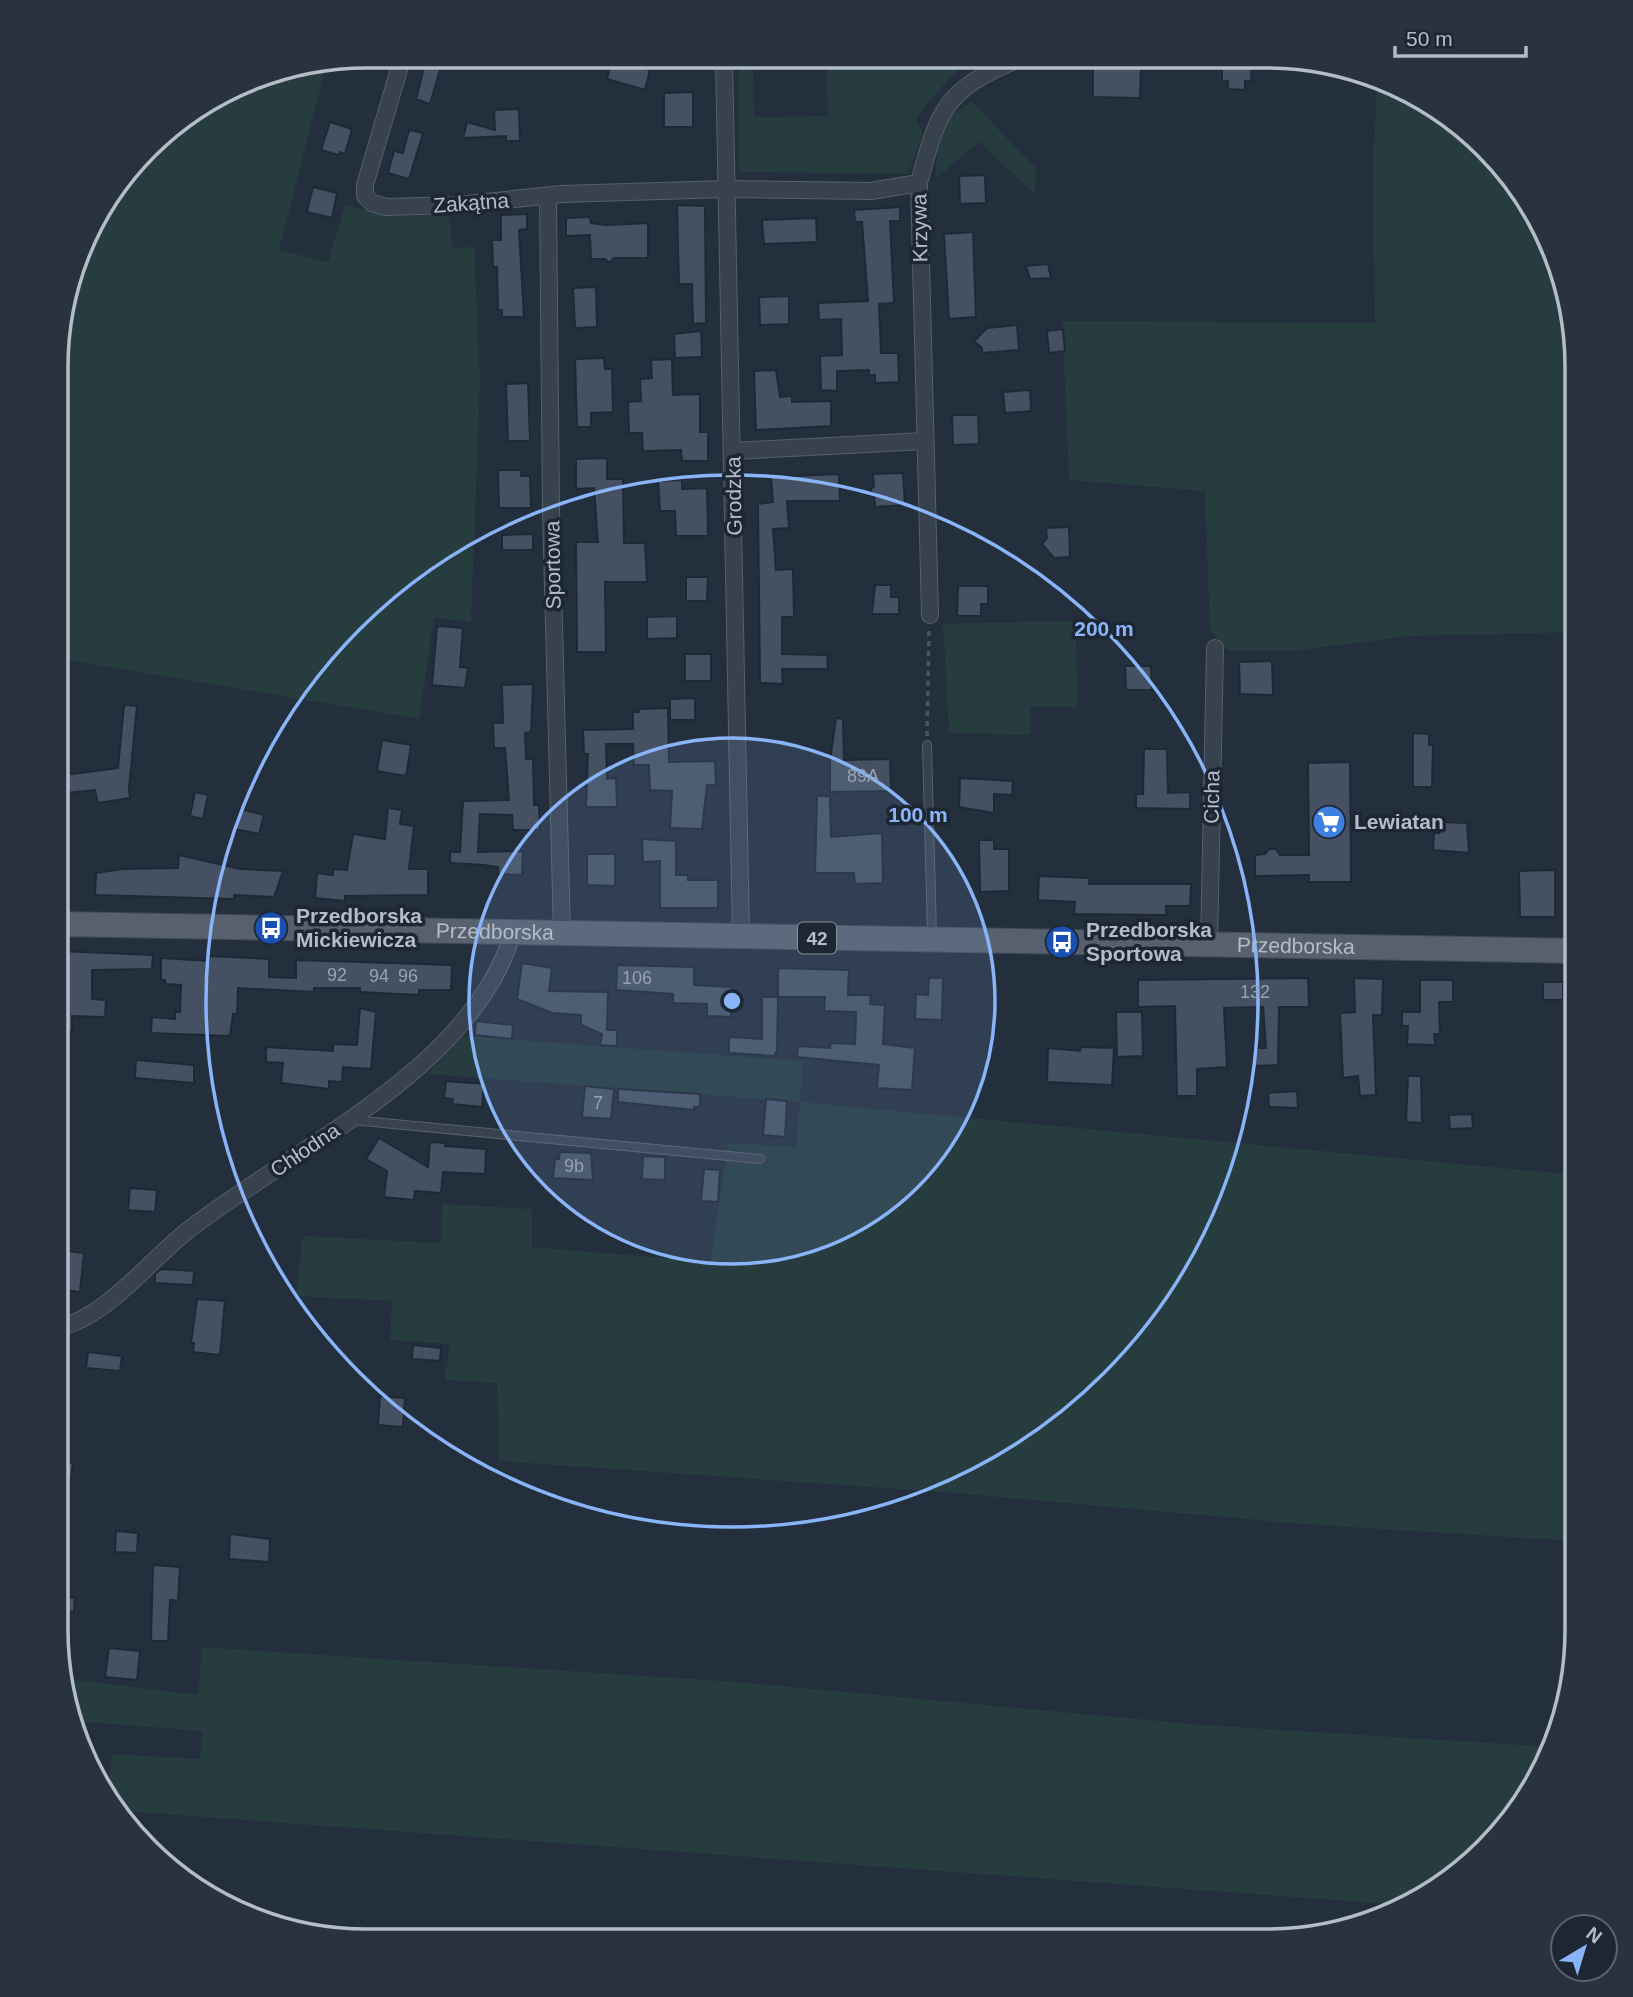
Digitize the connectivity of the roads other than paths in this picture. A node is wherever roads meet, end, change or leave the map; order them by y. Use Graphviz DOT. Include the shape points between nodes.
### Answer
graph roads {
  1 [pos="399,68"];
  2 [pos="724,68"];
  3 [pos="997,68"];
  4 [pos="919,183"];
  5 [pos="726,188"];
  6 [pos="548,198"];
  7 [pos="924,441"];
  8 [pos="733,451"];
  9 [pos="930,615"];
  10 [pos="1214,648"];
  11 [pos="927,746"];
  12 [pos="68,924"];
  13 [pos="513,932"];
  14 [pos="562,933"];
  15 [pos="741,936"];
  16 [pos="933,940"];
  17 [pos="1209,946"];
  18 [pos="1565,951"];
  19 [pos="351,1119"];
  20 [pos="760,1159"];
  21 [pos="68,1324"];
  1 -- 6 [label="street, Zakątna" via="365,185 365,196 372,204 457,205"];
  2 -- 5 [label="street, Grodzka"];
  3 -- 4 [label="street, Krzywa" via="954,94 937,120"];
  4 -- 5 [label="street, Zakątna" via="871,191"];
  4 -- 7 [label="street, Krzywa"];
  5 -- 6 [label="street, Zakątna"];
  5 -- 8 [label="street, Grodzka"];
  6 -- 14 [label="street, Sportowa"];
  7 -- 8 [label="street"];
  7 -- 9 [label="street, Krzywa"];
  8 -- 15 [label="street, Grodzka"];
  10 -- 17 [label="street, Cicha"];
  11 -- 16 [label="lane"];
  12 -- 13 [label="main road, Przedborska / 42"];
  13 -- 14 [label="main road, Przedborska / 42"];
  13 -- 19 [label="street, Chłodna" via="507,953 475,1005 442,1044 406,1080"];
  14 -- 15 [label="main road, Przedborska / 42"];
  15 -- 16 [label="main road, Przedborska / 42"];
  16 -- 17 [label="main road, Przedborska / 42"];
  17 -- 18 [label="main road, Przedborska / 42"];
  19 -- 20 [label="lane"];
  19 -- 21 [label="street, Chłodna" via="188,1230 89,1317"];
}
